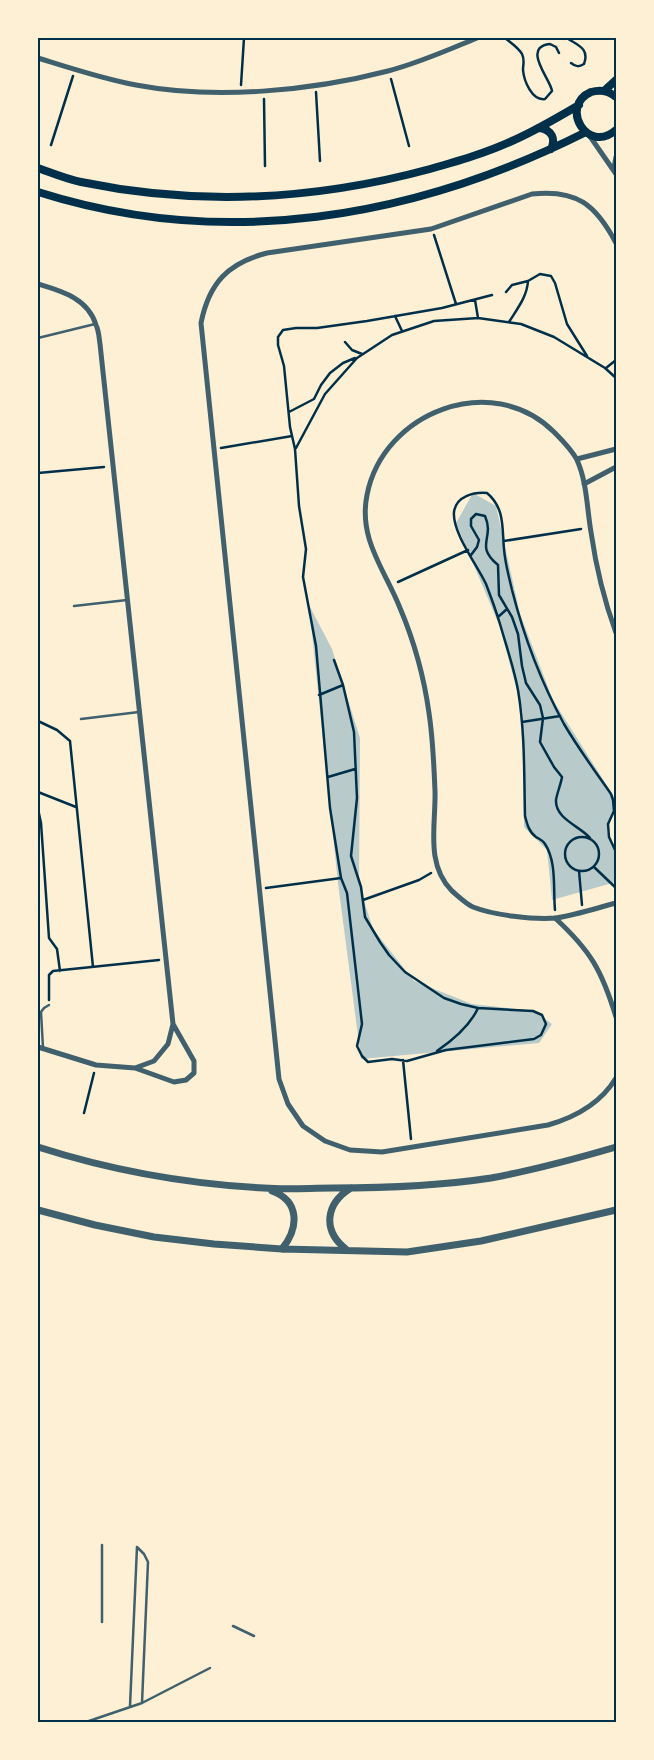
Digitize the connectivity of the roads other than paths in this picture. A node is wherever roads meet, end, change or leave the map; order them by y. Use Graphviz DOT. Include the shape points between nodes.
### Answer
graph roads {
  1 [pos="477,38"];
  2 [pos="38,58"];
  3 [pos="616,80"];
  4 [pos="604,90"];
  5 [pos="616,97"];
  6 [pos="578,105"];
  7 [pos="540,128"];
  8 [pos="616,130"];
  9 [pos="587,133"];
  10 [pos="551,149"];
  11 [pos="616,157"];
  12 [pos="38,168"];
  13 [pos="615,172"];
  14 [pos="38,192"];
  15 [pos="616,243"];
  16 [pos="38,284"];
  17 [pos="96,323"];
  18 [pos="38,338"];
  19 [pos="616,449"];
  20 [pos="577,459"];
  21 [pos="616,467"];
  22 [pos="584,484"];
  23 [pos="127,600"];
  24 [pos="74,606"];
  25 [pos="616,633"];
  26 [pos="139,712"];
  27 [pos="81,719"];
  28 [pos="616,903"];
  29 [pos="555,918"];
  30 [pos="49,1005"];
  31 [pos="616,1017"];
  32 [pos="173,1024"];
  33 [pos="39,1048"];
  34 [pos="135,1068"];
  35 [pos="616,1078"];
  36 [pos="38,1147"];
  37 [pos="616,1147"];
  38 [pos="351,1188"];
  39 [pos="266,1189"];
  40 [pos="38,1210"];
  41 [pos="616,1210"];
  42 [pos="282,1249"];
  43 [pos="348,1251"];
  44 [pos="102,1545"];
  45 [pos="102,1622"];
  46 [pos="232,1626"];
  47 [pos="254,1636"];
  48 [pos="210,1668"];
  49 [pos="142,1703"];
  50 [pos="130,1706"];
  51 [pos="86,1722"];
  1 -- 2 [label="street" via="389,71 315,86 240,92 200,92 137,85"];
  3 -- 4 [label="main road"];
  4 -- 5 [label="main road"];
  4 -- 6 [label="main road" via="589,93"];
  6 -- 7 [label="main road"];
  6 -- 9 [label="main road" via="578,120"];
  7 -- 10 [label="main road" via="550,131 554,145"];
  7 -- 12 [label="main road" via="483,153 396,178 334,190 270,196 206,197 142,192 79,182"];
  8 -- 9 [label="main road" via="602,137"];
  9 -- 10 [label="main road"];
  9 -- 13 [label="street"];
  10 -- 14 [label="main road" via="486,176 401,202 336,215 271,221 204,221 139,216 74,204"];
  11 -- 13 [label="street"];
  15 -- 35 [label="street" via="602,218 578,199 548,192 532,194 432,229 250,257 222,276 204,306 201,323 279,1079 288,1104 304,1126 325,1141 350,1150 382,1152 548,1125 567,1119 600,1098"];
  16 -- 17 [label="street" via="69,294 85,306"];
  17 -- 18 [label="lane"];
  17 -- 23 [label="street"];
  19 -- 20 [label="street"];
  20 -- 22 [label="street"];
  20 -- 29 [label="street" via="547,426 526,412 476,402 451,406 427,415 405,429 387,447 374,471 366,497 366,524 372,550 413,642 430,714 435,793 433,840 437,867 451,890 472,906 497,914"];
  21 -- 22 [label="street"];
  22 -- 25 [label="street" via="596,567"];
  23 -- 24 [label="lane"];
  23 -- 26 [label="street"];
  26 -- 27 [label="lane"];
  26 -- 32 [label="street"];
  28 -- 29 [label="street"];
  29 -- 31 [label="street" via="594,961 607,987"];
  30 -- 33 [label="lane" via="41,1012"];
  32 -- 34 [label="street" via="168,1044 154,1060"];
  32 -- 34 [label="street" via="194,1061 194,1073 186,1080 174,1082"];
  33 -- 34 [label="street" via="96,1064"];
  36 -- 39 [label="street" via="146,1176"];
  37 -- 38 [label="street" via="568,1162 490,1178 412,1187"];
  38 -- 39 [label="street"];
  38 -- 43 [label="street" via="334,1202 330,1213 333,1234"];
  39 -- 42 [label="street" via="279,1193 294,1214 291,1239"];
  40 -- 42 [label="street" via="154,1236"];
  41 -- 43 [label="street" via="472,1242 408,1252"];
  42 -- 43 [label="street"];
  44 -- 45 [label="lane"];
  46 -- 47 [label="lane"];
  48 -- 49 [label="lane"];
  49 -- 50 [label="lane"];
  49 -- 50 [label="lane" via="148,1562 137,1547"];
  50 -- 51 [label="lane"];
}
